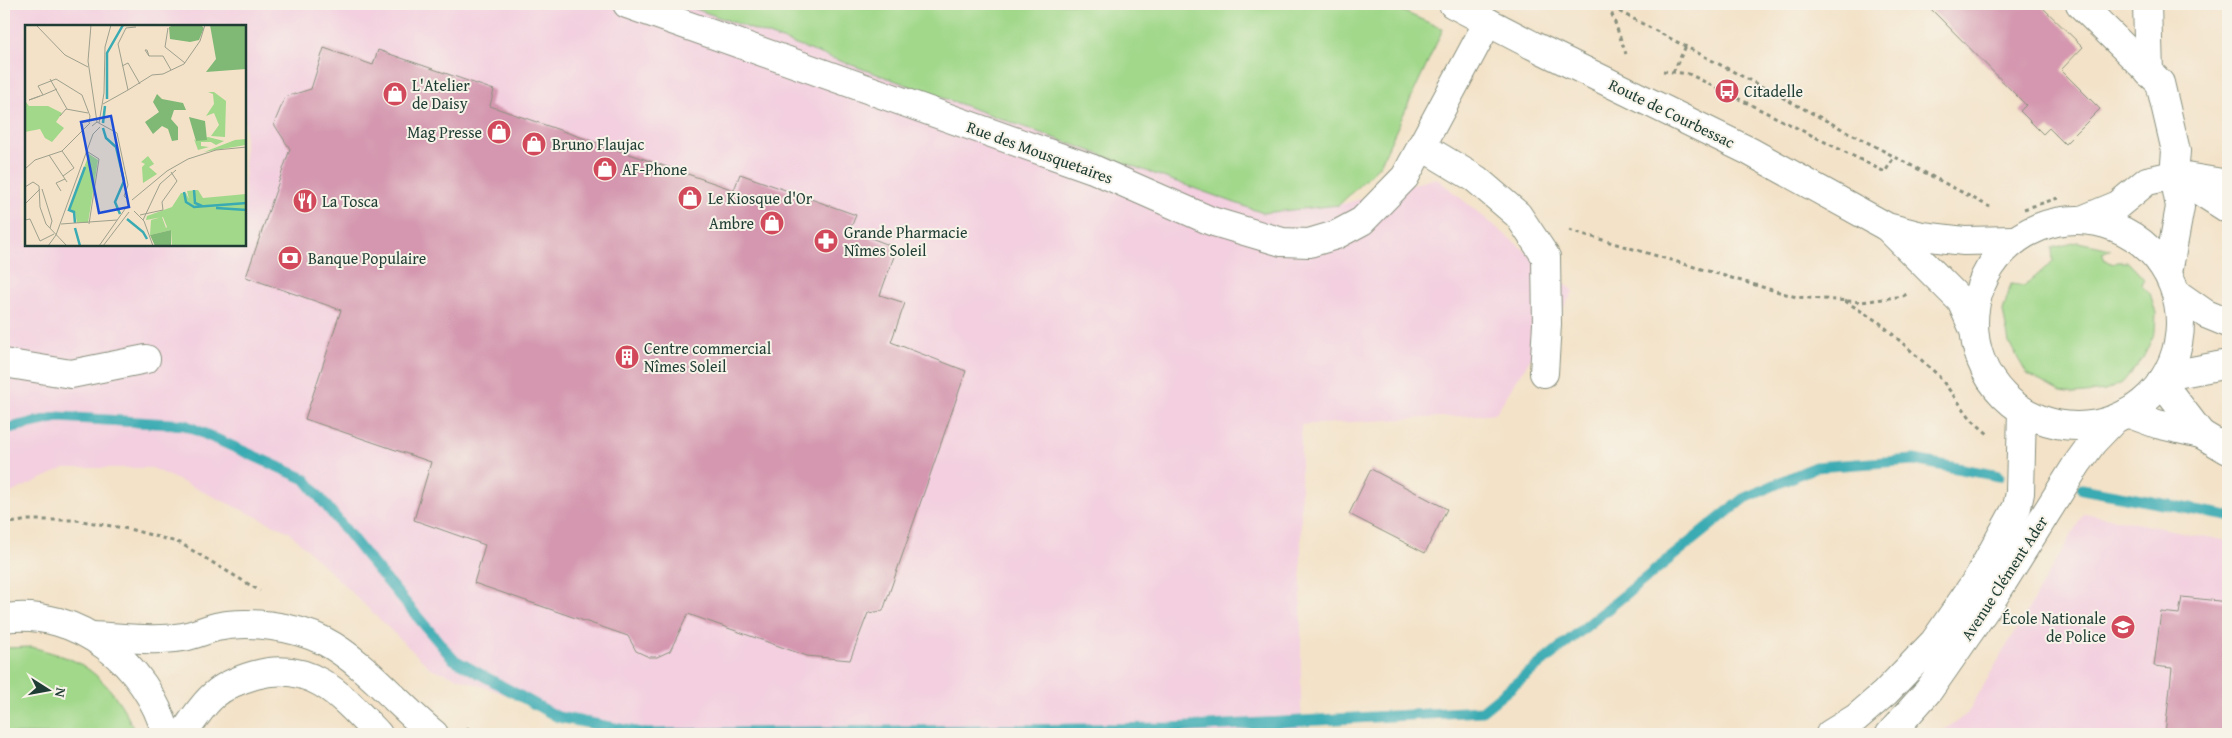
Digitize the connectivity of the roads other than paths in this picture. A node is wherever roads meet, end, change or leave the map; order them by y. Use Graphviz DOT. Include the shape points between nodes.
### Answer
graph roads {
  1 [pos="627,4"];
  2 [pos="1453,4"];
  3 [pos="2080,4"];
  4 [pos="2147,4"];
  5 [pos="1488,22"];
  6 [pos="2150,73"];
  7 [pos="1421,146"];
  8 [pos="2174,175"];
  9 [pos="2228,184"];
  10 [pos="2228,209"];
  11 [pos="2084,219"];
  12 [pos="1887,227"];
  13 [pos="2015,240"];
  14 [pos="2172,283"];
  15 [pos="2228,323"];
  16 [pos="1974,330"];
  17 [pos="146,359"];
  18 [pos="4,363"];
  19 [pos="2228,364"];
  20 [pos="1544,373"];
  21 [pos="2164,379"];
  22 [pos="2022,410"];
  23 [pos="2121,416"];
  24 [pos="2200,434"];
  25 [pos="2228,450"];
  26 [pos="4,618"];
  27 [pos="91,636"];
  28 [pos="166,734"];
  29 [pos="182,734"];
  30 [pos="378,734"];
  31 [pos="434,734"];
  32 [pos="1830,734"];
  33 [pos="1890,734"];
  1 -- 7 [label="street, Rue des Mousquetaires" via="1092,170 1210,221 1282,242 1309,243 1336,235 1362,220 1406,178"];
  2 -- 5 [label="street, Route de Courbessac"];
  3 -- 6 [label="street"];
  4 -- 6 [label="street"];
  5 -- 7 [label="street, Rue des Mousquetaires"];
  5 -- 12 [label="street, Route de Courbessac" via="1749,151"];
  6 -- 8 [label="street" via="2160,83 2176,151"];
  7 -- 20 [label="street" via="1476,179 1518,215 1546,257"];
  8 -- 9 [label="street"];
  8 -- 10 [label="street"];
  8 -- 11 [label="street" via="2146,181 2118,204"];
  8 -- 14 [label="street" via="2180,208"];
  11 -- 13 [label="street" via="2036,228"];
  11 -- 14 [label="street" via="2118,227 2147,246"];
  12 -- 13 [label="street, Route de Courbessac" via="1964,242"];
  12 -- 16 [label="street, Route de Courbessac" via="1961,301"];
  13 -- 16 [label="street" via="1991,265 1978,296"];
  14 -- 15 [label="street" via="2206,314"];
  14 -- 21 [label="street, Avenue Clément Ader" via="2181,321 2177,349"];
  16 -- 22 [label="street" via="1982,362 1998,390"];
  17 -- 18 [label="street" via="71,374"];
  19 -- 21 [label="street"];
  21 -- 23 [label="street, Avenue Clément Ader" via="2143,402"];
  21 -- 24 [label="street"];
  22 -- 23 [label="street" via="2052,423 2084,426"];
  22 -- 32 [label="street, Avenue Clément Ader" via="2017,507 1978,578 1928,648 1885,693 1856,718"];
  23 -- 24 [label="street"];
  23 -- 33 [label="street, Avenue Clément Ader" via="2093,442 2077,464 1991,601 1929,690"];
  24 -- 25 [label="street"];
  26 -- 27 [label="street" via="54,621"];
  27 -- 28 [label="street" via="121,657 144,684 161,716"];
  27 -- 31 [label="street" via="182,637 242,623 274,626 299,633 323,640 344,654"];
  29 -- 30 [label="street" via="214,695 240,680 265,672 294,671 320,681"];
}
